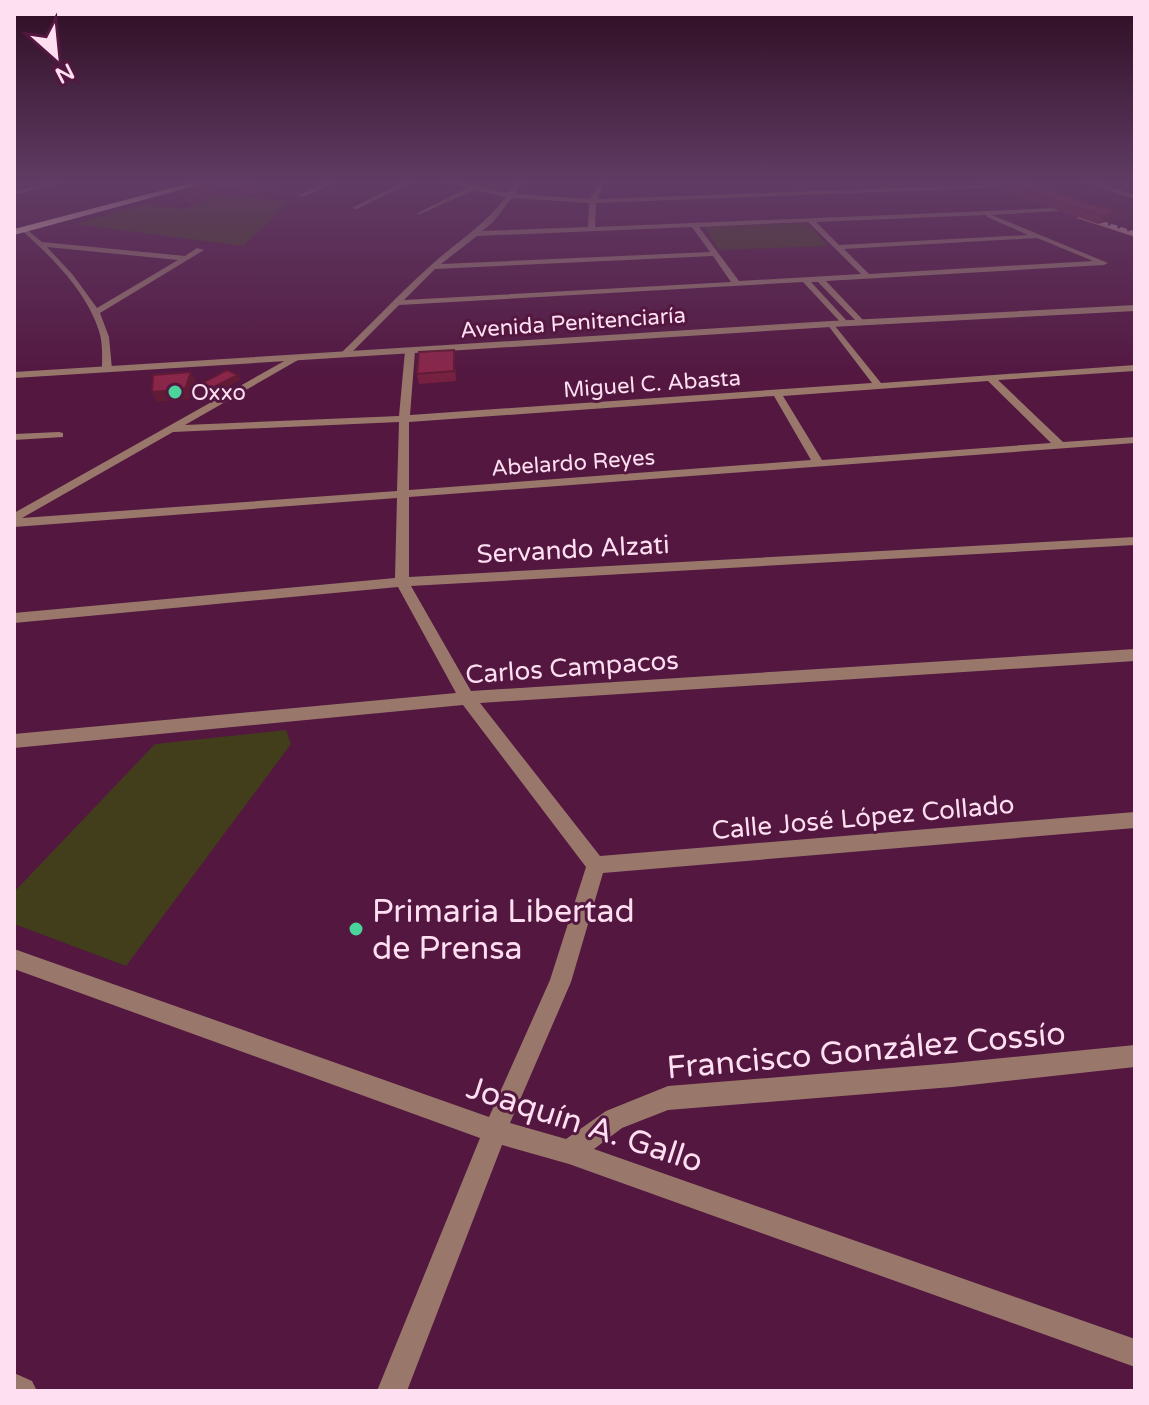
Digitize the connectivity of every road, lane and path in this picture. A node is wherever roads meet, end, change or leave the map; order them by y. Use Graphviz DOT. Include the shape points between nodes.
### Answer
graph roads {
  1 [pos="43,247"];
  2 [pos="67,247"];
  3 [pos="458,247"];
  4 [pos="709,247"];
  5 [pos="837,247"];
  6 [pos="845,247"];
  7 [pos="1066,247"];
  8 [pos="200,250"];
  9 [pos="714,254"];
  10 [pos="185,258"];
  11 [pos="433,267"];
  12 [pos="868,277"];
  13 [pos="821,280"];
  14 [pos="806,281"];
  15 [pos="737,284"];
  16 [pos="395,303"];
  17 [pos="1135,308"];
  18 [pos="96,312"];
  19 [pos="860,322"];
  20 [pos="844,323"];
  21 [pos="831,324"];
  22 [pos="410,351"];
  23 [pos="344,355"];
  24 [pos="295,358"];
  25 [pos="1135,368"];
  26 [pos="107,369"];
  27 [pos="14,375"];
  28 [pos="992,380"];
  29 [pos="878,385"];
  30 [pos="778,395"];
  31 [pos="404,419"];
  32 [pos="171,429"];
  33 [pos="59,435"];
  34 [pos="14,437"];
  35 [pos="1135,440"];
  36 [pos="1060,445"];
  37 [pos="819,464"];
  38 [pos="403,495"];
  39 [pos="14,520"];
  40 [pos="1135,541"];
  41 [pos="402,582"];
  42 [pos="14,618"];
  43 [pos="1135,655"];
  44 [pos="467,698"];
  45 [pos="14,741"];
  46 [pos="1135,820"];
  47 [pos="596,865"];
  48 [pos="14,959"];
  49 [pos="1135,1056"];
  50 [pos="495,1131"];
  51 [pos="569,1152"];
  52 [pos="1135,1353"];
  53 [pos="14,1387"];
  54 [pos="22,1391"];
  55 [pos="392,1391"];
  1 -- 18 [label="street"];
  2 -- 10 [label="street"];
  3 -- 11 [label="street"];
  4 -- 9 [label="street"];
  5 -- 6 [label="street"];
  5 -- 12 [label="street"];
  7 -- 12 [label="street" via="1104,263"];
  8 -- 10 [label="street"];
  9 -- 11 [label="street"];
  9 -- 15 [label="street"];
  10 -- 18 [label="street"];
  11 -- 16 [label="street"];
  12 -- 13 [label="street"];
  13 -- 14 [label="street"];
  13 -- 19 [label="street"];
  14 -- 15 [label="street"];
  14 -- 20 [label="street"];
  15 -- 16 [label="street"];
  16 -- 23 [label="street"];
  17 -- 19 [label="street, Avenida Penitenciaría"];
  18 -- 26 [label="street" via="105,335"];
  19 -- 20 [label="street, Avenida Penitenciaría"];
  20 -- 21 [label="street, Avenida Penitenciaría"];
  21 -- 22 [label="street, Avenida Penitenciaría"];
  21 -- 29 [label="street"];
  22 -- 23 [label="street, Avenida Penitenciaría"];
  22 -- 31 [label="street"];
  23 -- 24 [label="street, Avenida Penitenciaría"];
  24 -- 26 [label="street, Avenida Penitenciaría"];
  24 -- 32 [label="street"];
  25 -- 28 [label="street, Miguel C. Abasta"];
  26 -- 27 [label="street, Avenida Penitenciaría"];
  28 -- 29 [label="street, Miguel C. Abasta"];
  28 -- 36 [label="street"];
  29 -- 30 [label="street, Miguel C. Abasta"];
  30 -- 31 [label="street, Miguel C. Abasta"];
  30 -- 37 [label="street"];
  31 -- 32 [label="street, Miguel C. Abasta"];
  31 -- 38 [label="street"];
  32 -- 39 [label="street"];
  33 -- 34 [label="street"];
  35 -- 36 [label="street, Abelardo Reyes"];
  36 -- 37 [label="street, Abelardo Reyes"];
  37 -- 38 [label="street, Abelardo Reyes"];
  38 -- 39 [label="street, Abelardo Reyes"];
  38 -- 41 [label="street"];
  40 -- 41 [label="street, Servando Alzati"];
  41 -- 42 [label="street, Servando Alzati"];
  41 -- 44 [label="street"];
  43 -- 44 [label="street, Carlos Campacos"];
  44 -- 45 [label="street, Carlos Campacos"];
  44 -- 47 [label="street"];
  46 -- 47 [label="street, Calle José López Collado"];
  47 -- 50 [label="street" via="560,982"];
  48 -- 50 [label="street, Joaquín A. Gallo"];
  49 -- 51 [label="street, Francisco González Cossío" via="668,1098 614,1119"];
  50 -- 51 [label="street, Joaquín A. Gallo"];
  50 -- 55 [label="street"];
  51 -- 52 [label="street, Joaquín A. Gallo"];
  53 -- 54 [label="street"];
}
